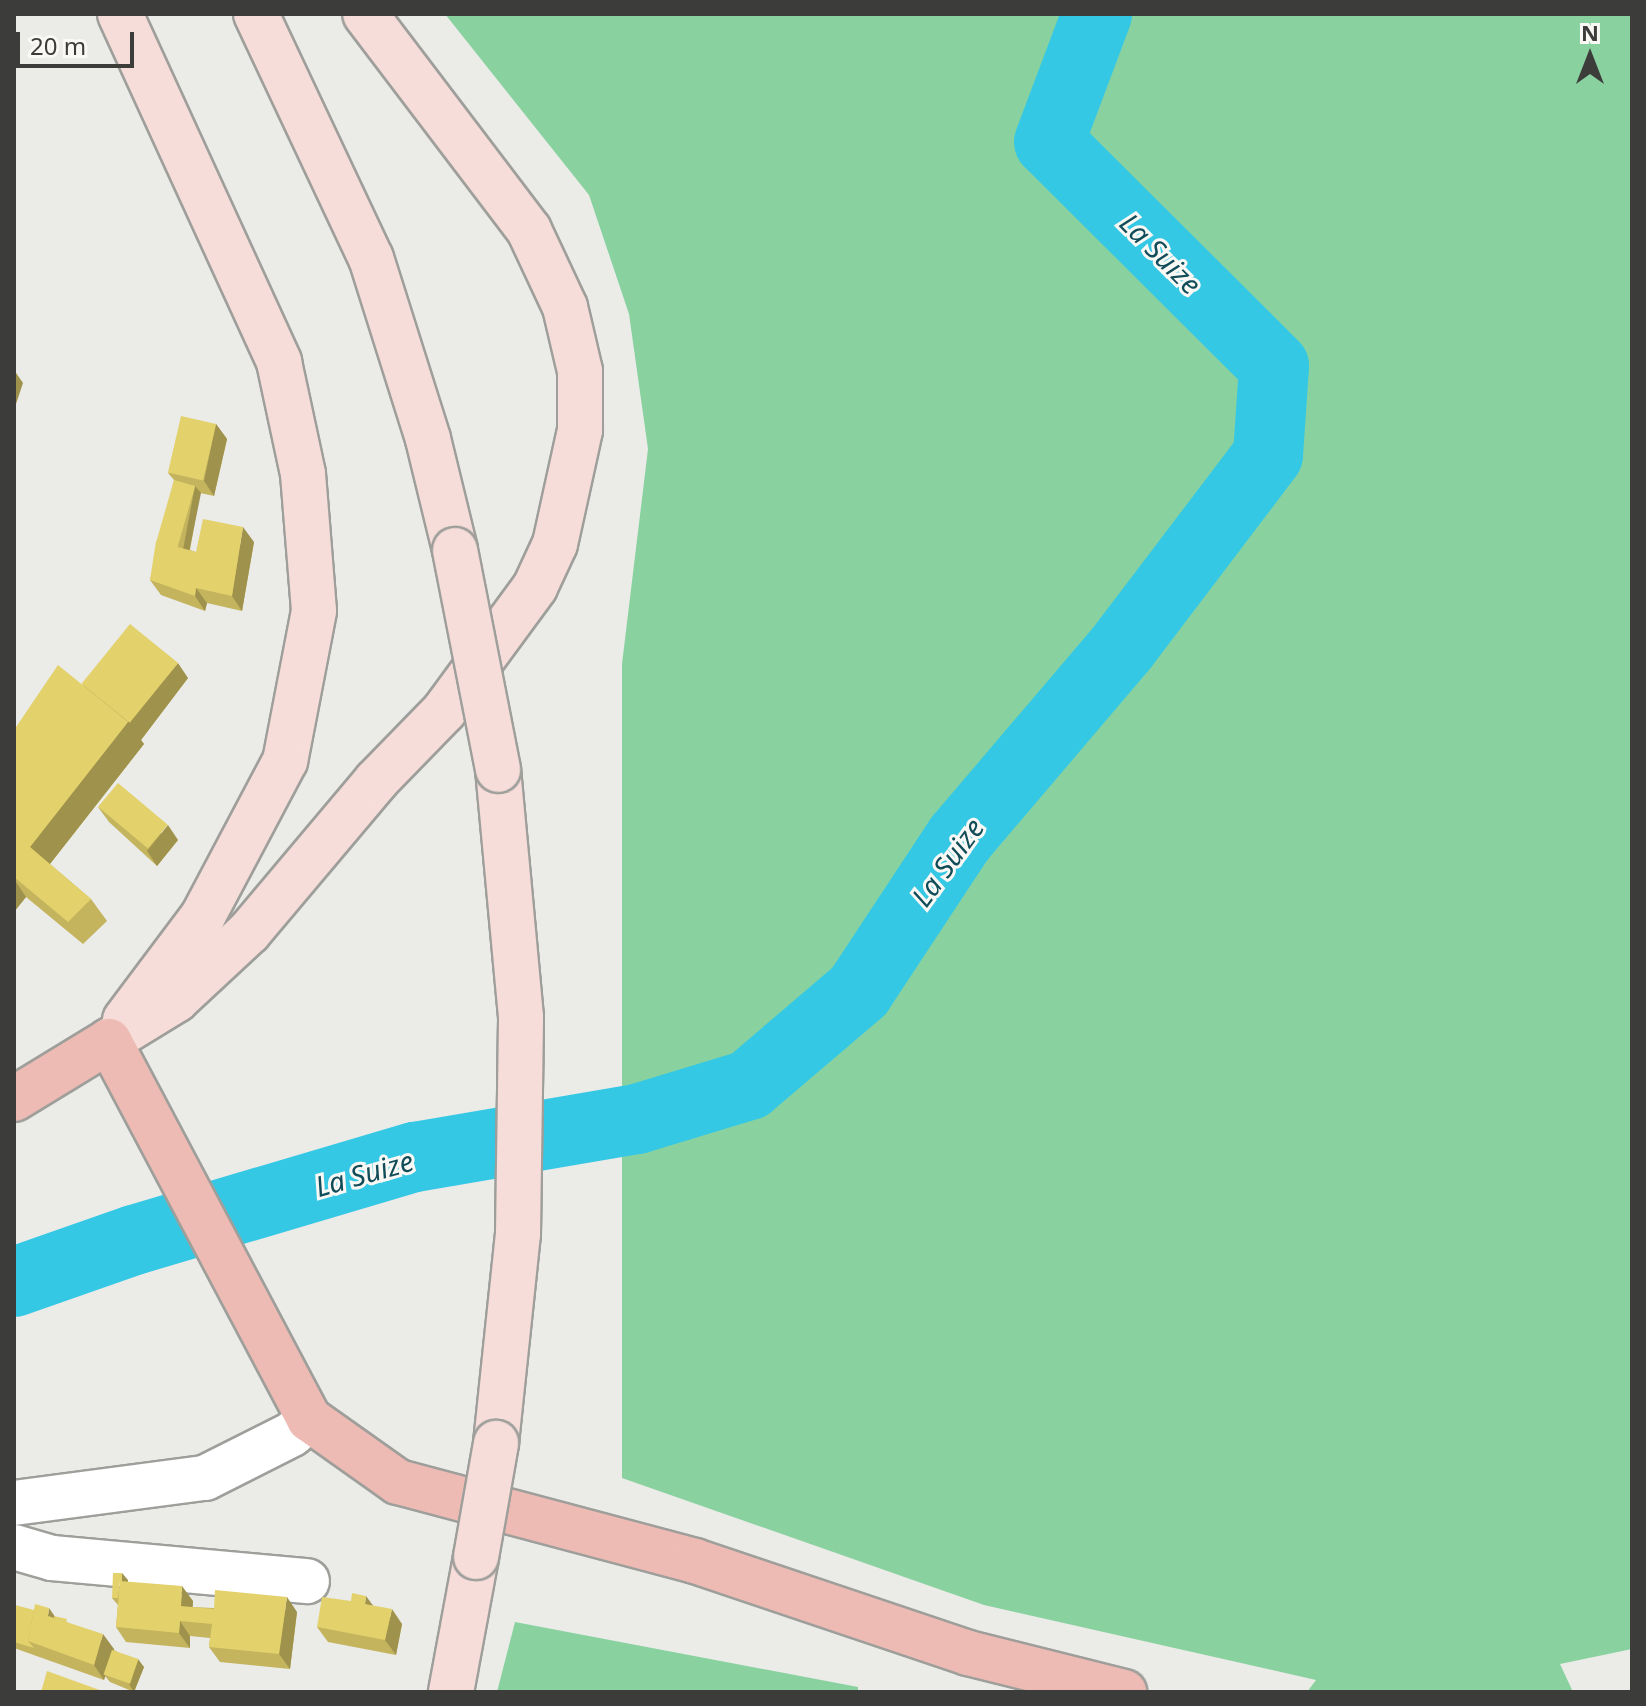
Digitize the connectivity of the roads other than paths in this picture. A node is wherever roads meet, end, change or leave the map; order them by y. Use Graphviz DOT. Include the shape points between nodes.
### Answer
graph roads {
  1 [pos="120,14"];
  2 [pos="256,14"];
  3 [pos="365,14"];
  4 [pos="109,1041"];
  5 [pos="14,1099"];
  6 [pos="309,1419"];
  7 [pos="14,1503"];
  8 [pos="14,1547"];
  9 [pos="307,1581"];
  10 [pos="968,1653"];
  11 [pos="451,1692"];
  12 [pos="985,1692"];
  13 [pos="1124,1692"];
  1 -- 4 [label="main road" via="279,362 303,474 314,611 285,761 203,916"];
  2 -- 11 [label="main road, bridge" via="371,258 428,439 498,770 521,1017 520,1159 511,1321 496,1443"];
  3 -- 4 [label="main road" via="529,230 565,307 580,371 580,430 555,544 535,587 444,711 376,781 249,932 176,1000"];
  4 -- 5 [label="main road"];
  4 -- 6 [label="main road"];
  6 -- 7 [label="street" via="292,1434 205,1478"];
  6 -- 10 [label="main road" via="398,1482 695,1561"];
  8 -- 9 [label="street" via="52,1558"];
  10 -- 12 [label="main road"];
  10 -- 13 [label="main road"];
}
